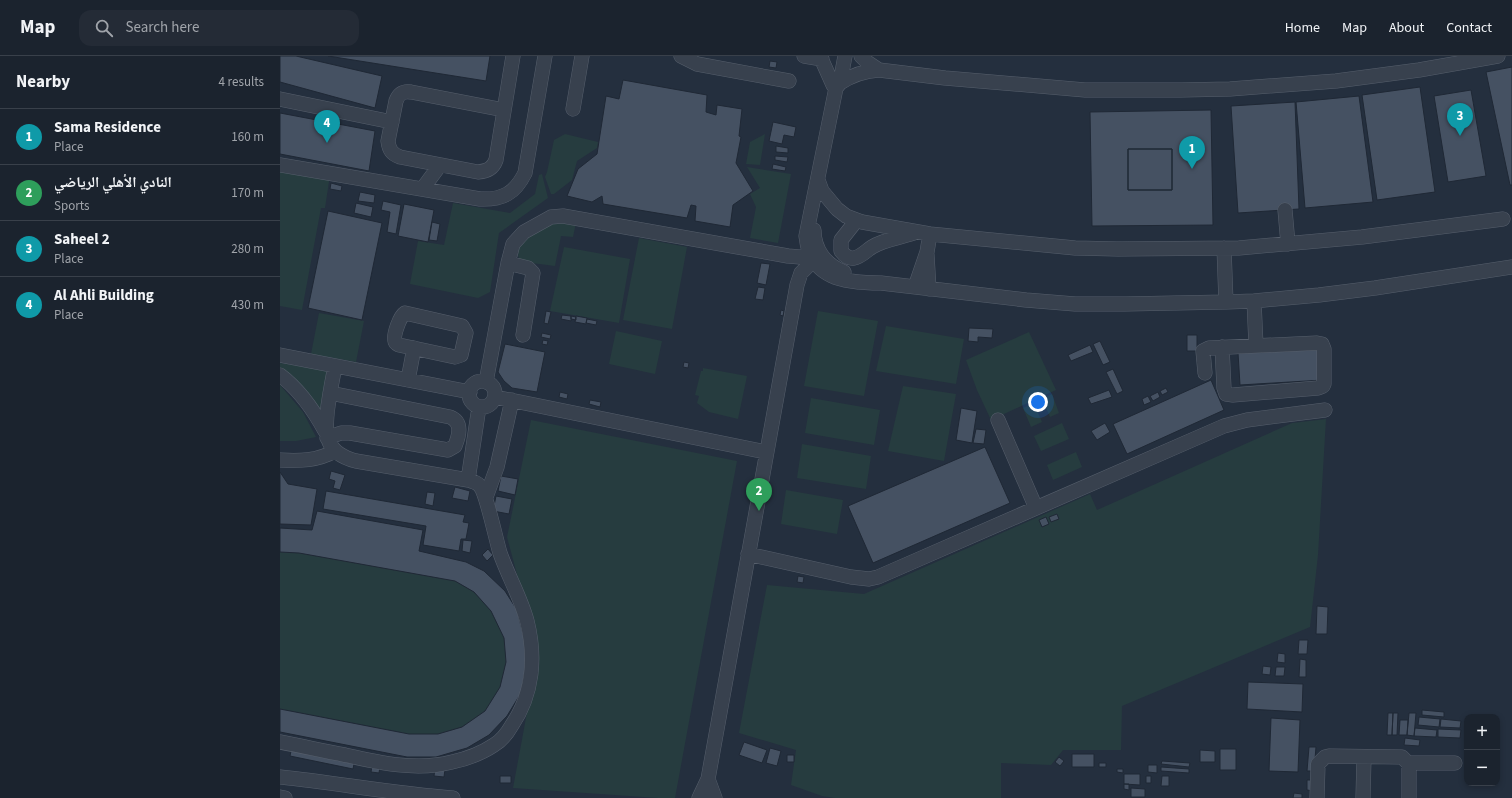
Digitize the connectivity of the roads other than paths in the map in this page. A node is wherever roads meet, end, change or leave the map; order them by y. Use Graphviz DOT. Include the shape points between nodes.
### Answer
graph roads {
  1 [pos="513,56"];
  2 [pos="546,56"];
  3 [pos="582,56"];
  4 [pos="682,56"];
  5 [pos="804,56"];
  6 [pos="845,56"];
  7 [pos="861,56"];
  8 [pos="1498,56"];
  9 [pos="821,58"];
  10 [pos="879,70"];
  11 [pos="789,81"];
  12 [pos="838,86"];
  13 [pos="280,99"];
  14 [pos="573,109"];
  15 [pos="504,110"];
  16 [pos="392,122"];
  17 [pos="280,159"];
  18 [pos="280,164"];
  19 [pos="440,165"];
  20 [pos="304,168"];
  21 [pos="818,180"];
  22 [pos="423,188"];
  23 [pos="815,195"];
  24 [pos="1285,210"];
  25 [pos="1503,219"];
  26 [pos="856,221"];
  27 [pos="924,233"];
  28 [pos="1288,244"];
  29 [pos="1224,248"];
  30 [pos="927,252"];
  31 [pos="811,258"];
  32 [pos="508,263"];
  33 [pos="1512,267"];
  34 [pos="881,283"];
  35 [pos="915,287"];
  36 [pos="929,289"];
  37 [pos="1254,301"];
  38 [pos="1226,302"];
  39 [pos="523,335"];
  40 [pos="1256,345"];
  41 [pos="1222,347"];
  42 [pos="414,348"];
  43 [pos="280,355"];
  44 [pos="335,367"];
  45 [pos="1205,373"];
  46 [pos="280,375"];
  47 [pos="408,380"];
  48 [pos="486,382"];
  49 [pos="470,392"];
  50 [pos="330,393"];
  51 [pos="495,397"];
  52 [pos="512,400"];
  53 [pos="479,407"];
  54 [pos="1325,410"];
  55 [pos="998,420"];
  56 [pos="326,434"];
  57 [pos="335,451"];
  58 [pos="766,452"];
  59 [pos="280,460"];
  60 [pos="468,480"];
  61 [pos="486,497"];
  62 [pos="1036,508"];
  63 [pos="748,554"];
  64 [pos="280,742"];
  65 [pos="1364,757"];
  66 [pos="1408,762"];
  67 [pos="1455,763"];
  68 [pos="280,776"];
  69 [pos="708,779"];
  70 [pos="280,797"];
  71 [pos="285,798"];
  72 [pos="453,798"];
  73 [pos="699,798"];
  74 [pos="715,798"];
  75 [pos="1317,798"];
  76 [pos="1363,798"];
  77 [pos="1409,798"];
  1 -- 15 [label="street"];
  2 -- 22 [label="street" via="525,173 520,183 508,194 492,200"];
  3 -- 14 [label="street"];
  4 -- 11 [label="street" via="697,64"];
  5 -- 9 [label="street"];
  6 -- 12 [label="street"];
  7 -- 10 [label="street"];
  8 -- 10 [label="street" via="1336,81 1230,89 1085,90"];
  9 -- 12 [label="street" via="833,85"];
  10 -- 12 [label="street" via="854,75"];
  12 -- 21 [label="street"];
  13 -- 16 [label="street"];
  15 -- 16 [label="street" via="406,92 398,96"];
  15 -- 19 [label="street" via="494,166 478,172"];
  16 -- 19 [label="street" via="388,141 391,152 400,157"];
  17 -- 20 [label="street"];
  18 -- 20 [label="street"];
  19 -- 22 [label="street"];
  20 -- 22 [label="street"];
  21 -- 23 [label="street"];
  21 -- 26 [label="street" via="828,201"];
  23 -- 31 [label="street" via="806,236"];
  23 -- 34 [label="street" via="814,233 821,255 840,270"];
  24 -- 28 [label="street"];
  25 -- 28 [label="street"];
  26 -- 27 [label="street"];
  26 -- 27 [label="street" via="841,240 841,251 854,258 883,242"];
  27 -- 29 [label="street" via="1075,248"];
  27 -- 30 [label="street"];
  28 -- 29 [label="street"];
  29 -- 38 [label="street"];
  30 -- 35 [label="street"];
  30 -- 36 [label="street"];
  31 -- 32 [label="street" via="559,215 520,235 513,244"];
  31 -- 34 [label="street" via="820,269 836,278"];
  31 -- 58 [label="street" via="797,285"];
  32 -- 39 [label="street" via="528,268 533,273"];
  32 -- 48 [label="street"];
  33 -- 37 [label="street" via="1375,288"];
  34 -- 35 [label="street"];
  35 -- 36 [label="street"];
  36 -- 38 [label="street" via="1075,304"];
  37 -- 38 [label="street"];
  37 -- 40 [label="street"];
  40 -- 41 [label="street"];
  40 -- 41 [label="street" via="1322,344 1323,386 1226,394"];
  41 -- 45 [label="street" via="1207,348 1204,351"];
  42 -- 42 [label="street" via="459,356 462,353 465,330 460,325 405,313 400,317 395,341 399,345"];
  42 -- 47 [label="street"];
  43 -- 44 [label="street"];
  44 -- 47 [label="street"];
  44 -- 50 [label="street"];
  46 -- 56 [label="street" via="304,397"];
  47 -- 49 [label="street"];
  48 -- 49 [label="street" via="476,383"];
  48 -- 51 [label="street" via="493,388"];
  49 -- 53 [label="street" via="470,399"];
  50 -- 56 [label="street"];
  50 -- 56 [label="street" via="450,417 456,420 459,429 455,446 448,450 350,433"];
  51 -- 52 [label="street"];
  51 -- 53 [label="street" via="489,405"];
  52 -- 58 [label="street"];
  52 -- 61 [label="street" via="497,467"];
  53 -- 60 [label="street"];
  54 -- 62 [label="street" via="1247,420 1224,426"];
  55 -- 62 [label="street"];
  56 -- 57 [label="street"];
  57 -- 59 [label="street" via="317,459"];
  57 -- 60 [label="street" via="356,461"];
  58 -- 63 [label="street"];
  60 -- 61 [label="street" via="479,485"];
  61 -- 64 [label="street" via="494,536 526,619 531,640 532,661 526,699 508,732 495,745 474,755 429,766 371,761"];
  62 -- 63 [label="street" via="886,575 869,579"];
  63 -- 69 [label="street"];
  65 -- 66 [label="street" via="1402,757"];
  65 -- 75 [label="street" via="1329,756 1321,760 1317,769"];
  65 -- 76 [label="street"];
  66 -- 67 [label="street"];
  66 -- 77 [label="street"];
  68 -- 72 [label="street"];
  69 -- 73 [label="street"];
  69 -- 74 [label="street"];
  70 -- 71 [label="street"];
}
